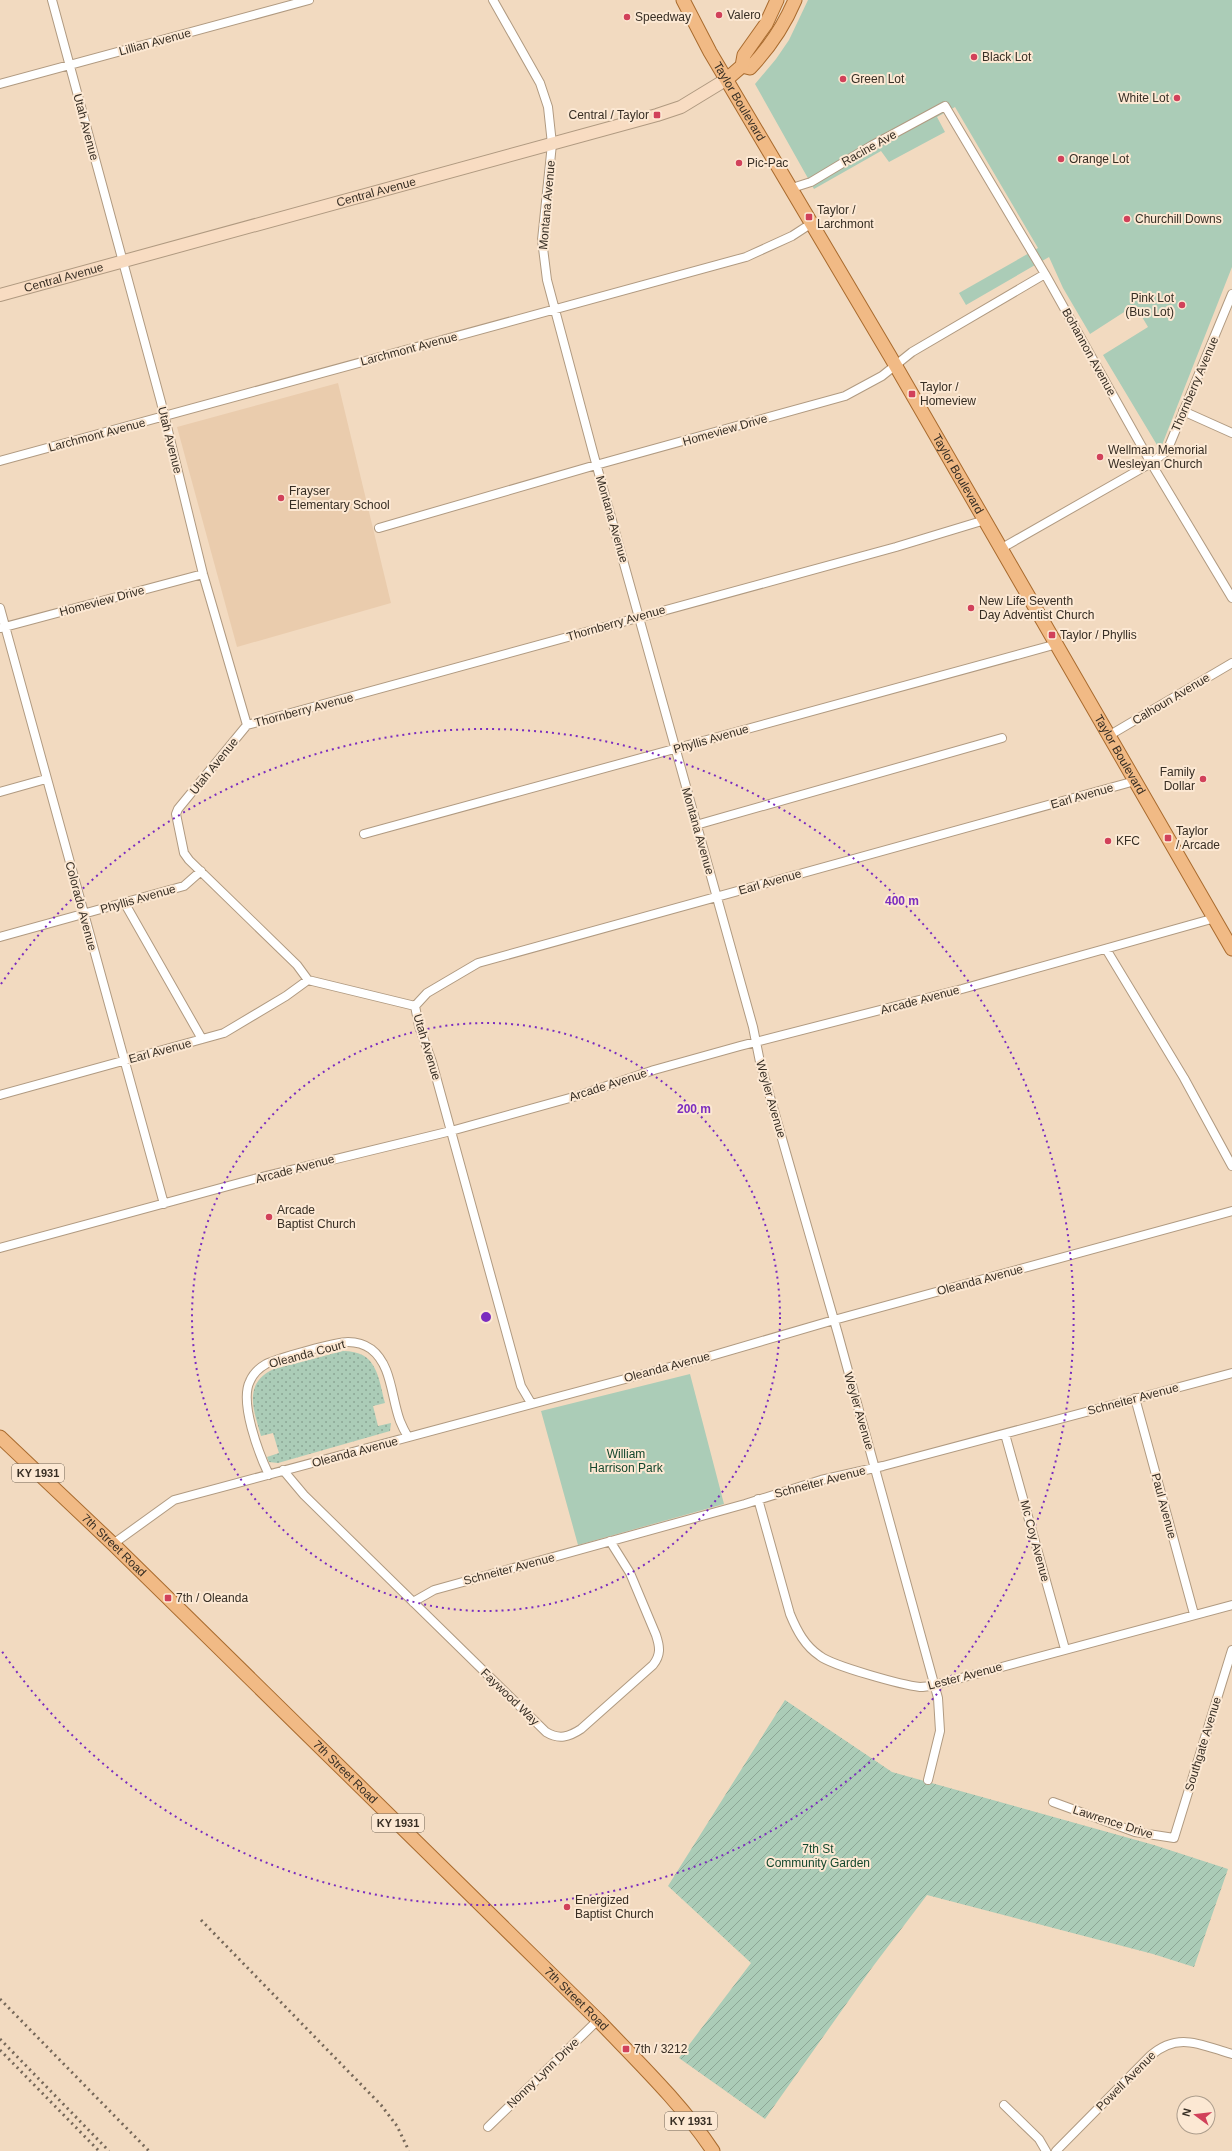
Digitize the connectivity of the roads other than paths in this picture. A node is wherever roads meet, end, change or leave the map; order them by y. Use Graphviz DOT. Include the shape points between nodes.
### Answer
graph roads {
  1 [pos="52,0"];
  2 [pos="309,0"];
  3 [pos="493,0"];
  4 [pos="682,0"];
  5 [pos="777,0"];
  6 [pos="795,0"];
  7 [pos="70,65"];
  8 [pos="742,66"];
  9 [pos="727,80"];
  10 [pos="0,84"];
  11 [pos="944,106"];
  12 [pos="552,144"];
  13 [pos="792,188"];
  14 [pos="812,223"];
  15 [pos="122,261"];
  16 [pos="1045,274"];
  17 [pos="1232,294"];
  18 [pos="0,295"];
  19 [pos="554,309"];
  20 [pos="895,365"];
  21 [pos="1183,411"];
  22 [pos="164,417"];
  23 [pos="1232,433"];
  24 [pos="0,461"];
  25 [pos="1151,463"];
  26 [pos="596,465"];
  27 [pos="985,520"];
  28 [pos="379,528"];
  29 [pos="1002,548"];
  30 [pos="203,574"];
  31 [pos="1232,598"];
  32 [pos="0,608"];
  33 [pos="639,617"];
  34 [pos="2,628"];
  35 [pos="1057,644"];
  36 [pos="1232,663"];
  37 [pos="247,725"];
  38 [pos="1110,735"];
  39 [pos="1002,738"];
  40 [pos="675,749"];
  41 [pos="46,780"];
  42 [pos="1135,781"];
  43 [pos="0,792"];
  44 [pos="696,825"];
  45 [pos="364,834"];
  46 [pos="201,871"];
  47 [pos="716,897"];
  48 [pos="124,902"];
  49 [pos="84,914"];
  50 [pos="1215,918"];
  51 [pos="0,937"];
  52 [pos="1106,949"];
  53 [pos="1232,949"];
  54 [pos="308,980"];
  55 [pos="415,1006"];
  56 [pos="202,1039"];
  57 [pos="756,1043"];
  58 [pos="123,1061"];
  59 [pos="0,1095"];
  60 [pos="451,1130"];
  61 [pos="1232,1166"];
  62 [pos="164,1204"];
  63 [pos="1232,1211"];
  64 [pos="0,1248"];
  65 [pos="834,1320"];
  66 [pos="1232,1372"];
  67 [pos="1135,1398"];
  68 [pos="531,1403"];
  69 [pos="1005,1434"];
  70 [pos="0,1437"];
  71 [pos="408,1437"];
  72 [pos="875,1468"];
  73 [pos="283,1470"];
  74 [pos="269,1474"];
  75 [pos="758,1499"];
  76 [pos="610,1541"];
  77 [pos="113,1544"];
  78 [pos="413,1602"];
  79 [pos="1232,1605"];
  80 [pos="1194,1614"];
  81 [pos="1065,1649"];
  82 [pos="1232,1650"];
  83 [pos="935,1685"];
  84 [pos="928,1780"];
  85 [pos="1053,1802"];
  86 [pos="1174,1838"];
  87 [pos="598,2020"];
  88 [pos="1232,2054"];
  89 [pos="1004,2105"];
  90 [pos="488,2127"];
  91 [pos="713,2151"];
  92 [pos="1046,2151"];
  93 [pos="1056,2151"];
  1 -- 7 [label="street, Utah Avenue"];
  2 -- 7 [label="street, Lillian Avenue"];
  3 -- 12 [label="street, Montana Avenue" via="540,83 548,107"];
  4 -- 9 [label="main road, Taylor Boulevard"];
  5 -- 8 [label="main road, Central Avenue" via="766,24 744,55"];
  6 -- 8 [label="main road, Central Avenue" via="777,37 764,54 750,68"];
  7 -- 10 [label="street, Lillian Avenue"];
  7 -- 15 [label="street, Utah Avenue"];
  8 -- 9 [label="main road, Central Avenue"];
  9 -- 12 [label="street, Central Avenue" via="681,106 646,119"];
  9 -- 13 [label="main road, Taylor Boulevard"];
  11 -- 13 [label="street, Racine Ave" via="811,182"];
  11 -- 16 [label="street, Bohannon Avenue"];
  12 -- 15 [label="street, Central Avenue"];
  12 -- 19 [label="street, Montana Avenue" via="542,240 544,264"];
  13 -- 14 [label="main road, Taylor Boulevard"];
  14 -- 19 [label="street, Larchmont Avenue" via="792,236 746,257"];
  14 -- 20 [label="main road, Taylor Boulevard"];
  15 -- 18 [label="street, Central Avenue"];
  15 -- 22 [label="street, Utah Avenue"];
  16 -- 20 [label="street, Homeview Drive" via="925,344"];
  16 -- 25 [label="street, Bohannon Avenue"];
  17 -- 21 [label="street, Thornberry Avenue"];
  19 -- 22 [label="street, Larchmont Avenue"];
  19 -- 26 [label="street, Montana Avenue"];
  20 -- 26 [label="street, Homeview Drive" via="882,376 845,396"];
  20 -- 27 [label="main road, Taylor Boulevard"];
  21 -- 23 [label="street"];
  21 -- 25 [label="street, Thornberry Avenue" via="1167,451"];
  22 -- 24 [label="street, Larchmont Avenue"];
  22 -- 30 [label="street, Utah Avenue"];
  25 -- 29 [label="street, Thornberry Avenue"];
  25 -- 31 [label="street, Bohannon Avenue"];
  26 -- 28 [label="street, Homeview Drive"];
  26 -- 33 [label="street, Montana Avenue"];
  27 -- 29 [label="main road, Taylor Boulevard"];
  27 -- 33 [label="street, Thornberry Avenue"];
  29 -- 35 [label="main road, Taylor Boulevard"];
  30 -- 34 [label="street, Homeview Drive"];
  30 -- 37 [label="street, Utah Avenue"];
  32 -- 34 [label="street, Colorado Avenue"];
  33 -- 37 [label="street, Thornberry Avenue"];
  33 -- 40 [label="street, Montana Avenue"];
  34 -- 41 [label="street, Colorado Avenue"];
  35 -- 38 [label="main road, Taylor Boulevard"];
  35 -- 40 [label="street, Phyllis Avenue"];
  36 -- 38 [label="street, Calhoun Avenue"];
  37 -- 46 [label="street, Utah Avenue" via="176,814 184,853"];
  38 -- 42 [label="main road, Taylor Boulevard"];
  39 -- 44 [label="street"];
  40 -- 44 [label="street, Montana Avenue"];
  40 -- 45 [label="street, Phyllis Avenue"];
  41 -- 43 [label="street"];
  41 -- 49 [label="street, Colorado Avenue"];
  42 -- 47 [label="street, Earl Avenue"];
  42 -- 50 [label="main road, Taylor Boulevard"];
  44 -- 47 [label="street, Montana Avenue"];
  46 -- 48 [label="street, Phyllis Avenue" via="184,886"];
  46 -- 54 [label="street, Utah Avenue" via="297,964"];
  47 -- 55 [label="street, Earl Avenue" via="478,964 427,993"];
  47 -- 57 [label="street, Montana Avenue"];
  48 -- 49 [label="street, Phyllis Avenue"];
  48 -- 56 [label="street"];
  49 -- 51 [label="street, Phyllis Avenue"];
  49 -- 58 [label="street, Colorado Avenue"];
  50 -- 52 [label="street, Arcade Avenue"];
  50 -- 53 [label="main road, Taylor Boulevard"];
  52 -- 57 [label="street, Arcade Avenue"];
  52 -- 61 [label="street" via="1184,1078"];
  54 -- 55 [label="street, Utah Avenue"];
  54 -- 56 [label="street, Earl Avenue" via="224,1033"];
  55 -- 60 [label="street, Utah Avenue" via="418,1026 432,1062"];
  56 -- 58 [label="street, Earl Avenue"];
  57 -- 60 [label="street, Arcade Avenue" via="654,1070 577,1096"];
  57 -- 65 [label="street, Weyler Avenue"];
  58 -- 59 [label="street, Earl Avenue"];
  58 -- 62 [label="street, Colorado Avenue"];
  60 -- 62 [label="street, Arcade Avenue"];
  60 -- 68 [label="street, Utah Avenue" via="521,1386"];
  62 -- 64 [label="street, Arcade Avenue"];
  63 -- 65 [label="street, Oleanda Avenue"];
  65 -- 68 [label="street, Oleanda Avenue" via="711,1356"];
  65 -- 72 [label="street, Weyler Avenue"];
  66 -- 67 [label="street, Schneiter Avenue"];
  67 -- 69 [label="street, Schneiter Avenue"];
  67 -- 80 [label="street, Paul Avenue"];
  68 -- 71 [label="street, Oleanda Avenue"];
  69 -- 72 [label="street, Schneiter Avenue"];
  69 -- 81 [label="street, Mc Coy Avenue"];
  70 -- 77 [label="main road, 7th Street Road / KY 1931"];
  71 -- 73 [label="street, Oleanda Avenue"];
  71 -- 74 [label="street, Oleanda Court" via="400,1421 387,1372 379,1357 364,1345 340,1343 267,1364 255,1373 249,1382 246,1401 261,1457"];
  72 -- 75 [label="street, Schneiter Avenue" via="821,1480"];
  72 -- 83 [label="street, Weyler Avenue"];
  73 -- 74 [label="street, Oleanda Avenue"];
  73 -- 78 [label="street, Faywood Way" via="304,1495"];
  74 -- 77 [label="street, Oleanda Avenue" via="174,1500"];
  75 -- 76 [label="street, Schneiter Avenue"];
  75 -- 83 [label="street, Lester Avenue" via="790,1614 807,1645 820,1657 834,1664 915,1686"];
  76 -- 78 [label="street, Schneiter Avenue" via="434,1590"];
  76 -- 78 [label="street, Faywood Way" via="630,1574 656,1635 659,1655 652,1665 594,1717 566,1737 552,1736 546,1732"];
  77 -- 87 [label="main road, 7th Street Road / KY 1931"];
  79 -- 80 [label="street, Lester Avenue"];
  80 -- 81 [label="street, Lester Avenue"];
  81 -- 83 [label="street, Lester Avenue"];
  82 -- 86 [label="street, Southgate Avenue"];
  83 -- 84 [label="street, Weyler Avenue" via="940,1711 940,1731"];
  85 -- 86 [label="street, Lawrence Drive" via="1135,1832"];
  87 -- 90 [label="street, Nonny Lynn Drive"];
  87 -- 91 [label="main road, 7th Street Road / KY 1931" via="661,2085"];
  88 -- 93 [label="street, Powell Avenue" via="1182,2041 1166,2044 1150,2056"];
  89 -- 92 [label="street" via="1039,2139"];
}
